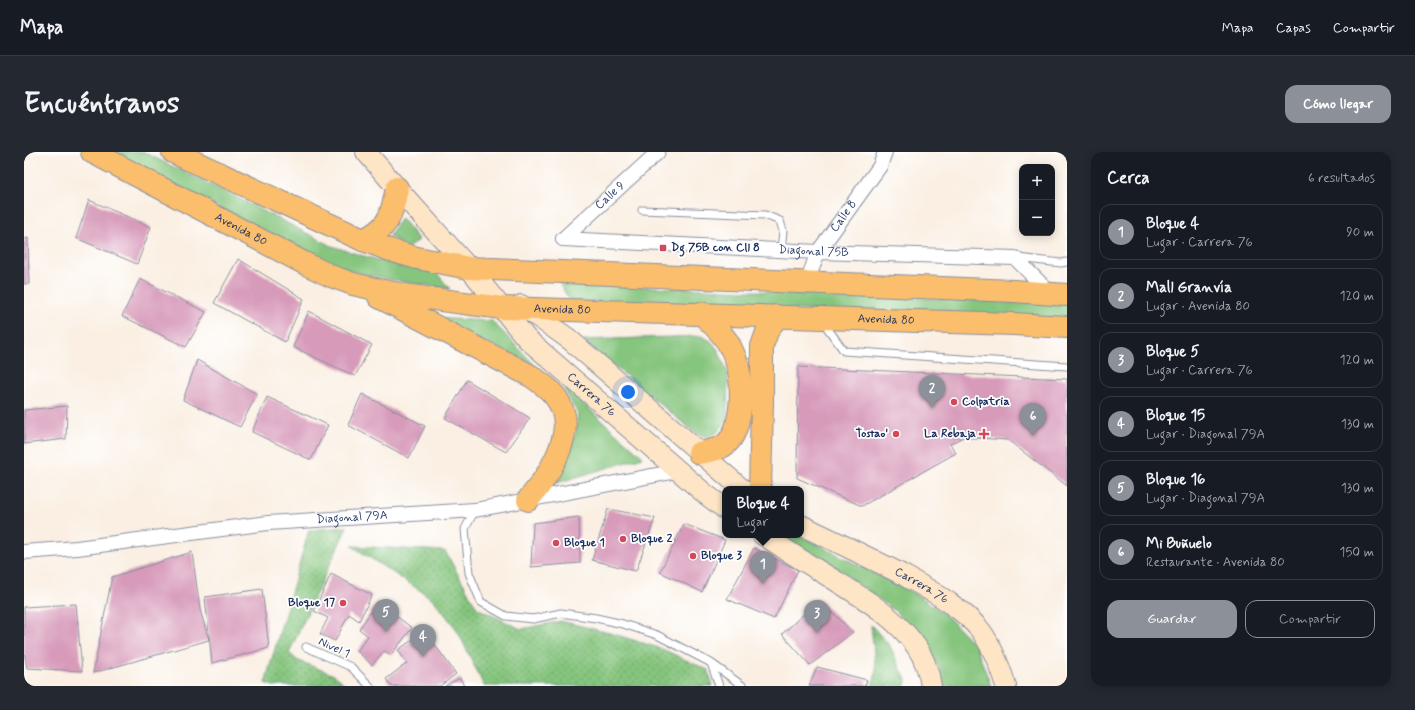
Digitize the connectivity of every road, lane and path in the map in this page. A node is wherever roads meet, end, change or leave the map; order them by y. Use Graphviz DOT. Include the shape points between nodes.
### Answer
graph roads {
  1 [pos="92,152"];
  2 [pos="173,152"];
  3 [pos="886,152"];
  4 [pos="369,153"];
  5 [pos="655,153"];
  6 [pos="397,188"];
  7 [pos="642,210"];
  8 [pos="563,239"];
  9 [pos="363,240"];
  10 [pos="781,250"];
  11 [pos="818,252"];
  12 [pos="1015,258"];
  13 [pos="1067,262"];
  14 [pos="469,268"];
  15 [pos="807,282"];
  16 [pos="353,284"];
  17 [pos="1059,294"];
  18 [pos="502,308"];
  19 [pos="525,308"];
  20 [pos="701,313"];
  21 [pos="778,316"];
  22 [pos="820,317"];
  23 [pos="1067,327"];
  24 [pos="1067,366"];
  25 [pos="698,453"];
  26 [pos="677,471"];
  27 [pos="738,486"];
  28 [pos="760,486"];
  29 [pos="528,500"];
  30 [pos="722,507"];
  31 [pos="475,510"];
  32 [pos="804,526"];
  33 [pos="768,538"];
  34 [pos="24,552"];
  35 [pos="306,647"];
  36 [pos="711,663"];
  37 [pos="370,686"];
  38 [pos="719,686"];
  39 [pos="743,686"];
  40 [pos="931,686"];
  41 [pos="1006,686"];
  1 -- 16 [label="main road, Avenida 80" via="308,265"];
  2 -- 9 [label="main road"];
  3 -- 11 [label="street, Calle 8" via="880,166"];
  4 -- 6 [label="main road, Carrera 76"];
  5 -- 8 [label="street, Calle 9"];
  6 -- 9 [label="main road" via="391,212 383,228"];
  6 -- 14 [label="main road, Carrera 76"];
  7 -- 10 [label="lane" via="765,215 780,221 783,230"];
  8 -- 10 [label="street, Diagonal 75B"];
  9 -- 14 [label="main road" via="417,258"];
  10 -- 11 [label="street, Diagonal 75B"];
  11 -- 12 [label="street, Diagonal 75B"];
  11 -- 15 [label="street, Calle 8"];
  12 -- 13 [label="lane"];
  12 -- 17 [label="street"];
  14 -- 15 [label="main road"];
  14 -- 18 [label="main road, Carrera 76"];
  14 -- 19 [label="main road, Carrera 76"];
  15 -- 17 [label="main road"];
  16 -- 18 [label="main road, Avenida 80" via="411,296"];
  16 -- 29 [label="main road" via="531,376 547,387 562,409 565,420 564,432 547,474"];
  18 -- 19 [label="main road, Avenida 80"];
  18 -- 26 [label="main road, Carrera 76" via="527,339"];
  19 -- 20 [label="main road, Avenida 80"];
  19 -- 25 [label="main road, Carrera 76" via="569,340"];
  20 -- 21 [label="main road, Avenida 80"];
  20 -- 25 [label="main road" via="729,344 737,362 740,399 734,433 727,443 717,449"];
  21 -- 22 [label="main road, Avenida 80"];
  21 -- 28 [label="main road" via="766,332 762,346"];
  22 -- 23 [label="main road, Avenida 80"];
  22 -- 24 [label="lane" via="844,351"];
  25 -- 27 [label="main road, Carrera 76"];
  26 -- 29 [label="street, Diagonal 79A"];
  26 -- 30 [label="main road, Carrera 76"];
  29 -- 31 [label="street, Diagonal 79A"];
  31 -- 34 [label="street, Diagonal 79A" via="268,523 77,548"];
  31 -- 36 [label="lane" via="465,529 469,573 481,602 506,616 533,619 561,613 623,624 657,636"];
  32 -- 41 [label="main road, Carrera 76" via="931,590 948,602 980,630 991,647"];
  33 -- 40 [label="main road" via="856,593 890,618 922,657"];
  35 -- 37 [label="lane, Nivel 1" via="351,668"];
  36 -- 38 [label="lane"];
  36 -- 39 [label="lane"];
}
